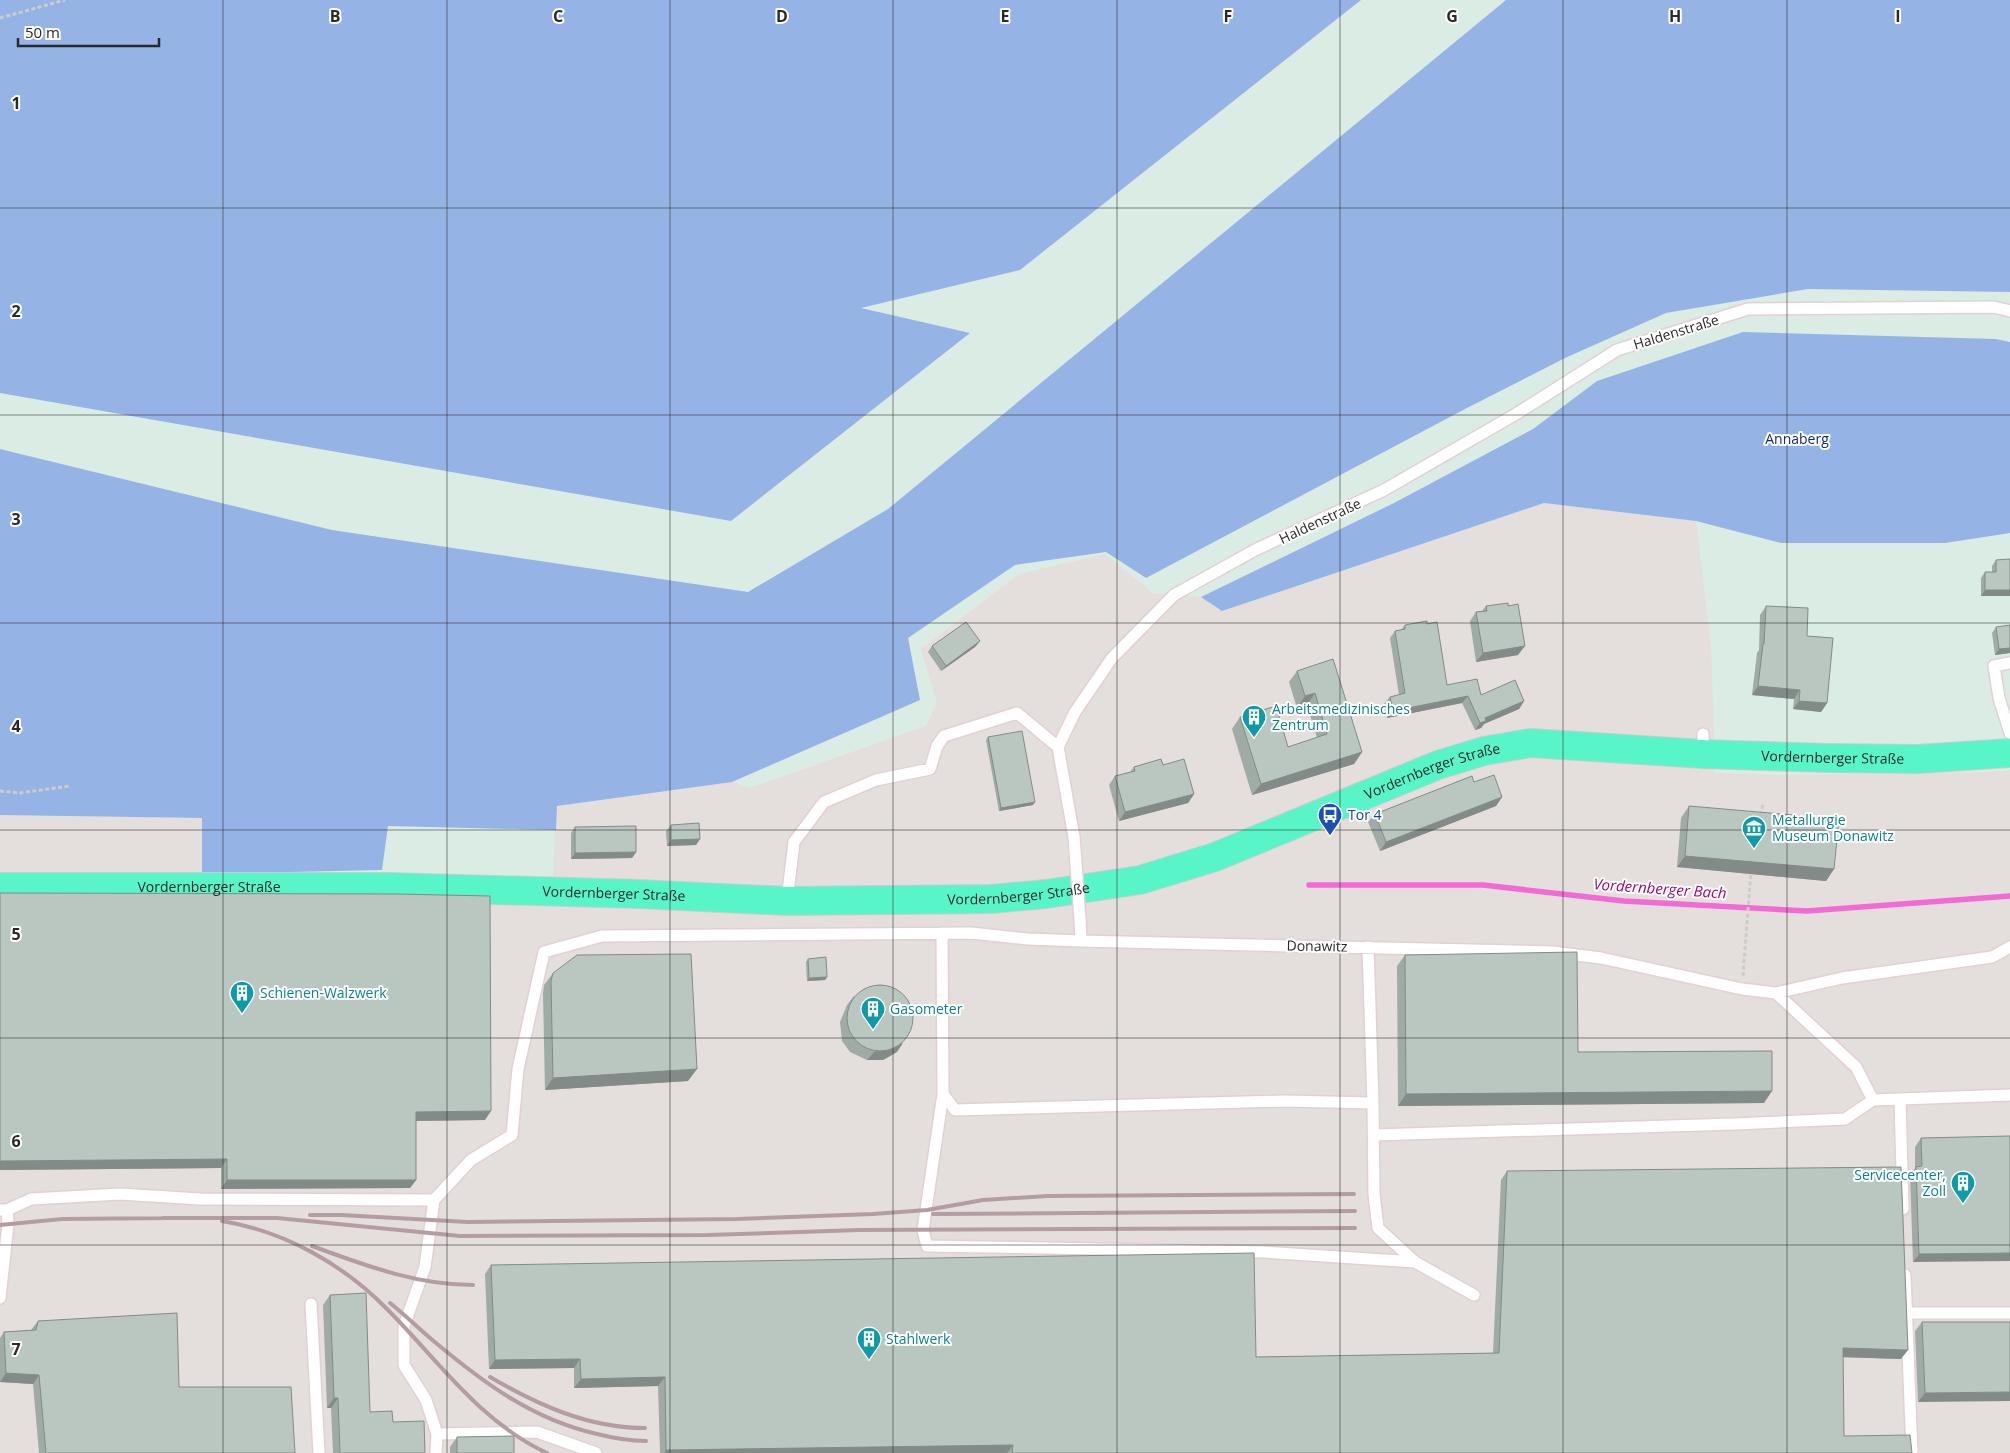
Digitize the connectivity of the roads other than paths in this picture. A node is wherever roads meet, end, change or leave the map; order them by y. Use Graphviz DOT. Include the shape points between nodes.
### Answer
graph roads {
  1 [pos="2010,311"];
  2 [pos="2010,663"];
  3 [pos="2010,733"];
  4 [pos="1058,747"];
  5 [pos="2010,753"];
  6 [pos="0,887"];
  7 [pos="787,901"];
  8 [pos="942,933"];
  9 [pos="1080,941"];
  10 [pos="2010,946"];
  11 [pos="1368,947"];
  12 [pos="1776,993"];
  13 [pos="943,1094"];
  14 [pos="2010,1095"];
  15 [pos="1900,1099"];
  16 [pos="1873,1100"];
  17 [pos="1373,1103"];
  18 [pos="1374,1135"];
  19 [pos="434,1200"];
  20 [pos="4,1210"];
  21 [pos="1903,1219"];
  22 [pos="1415,1262"];
  23 [pos="1904,1266"];
  24 [pos="1474,1295"];
  25 [pos="0,1298"];
  26 [pos="311,1304"];
  27 [pos="2010,1313"];
  28 [pos="1907,1314"];
  29 [pos="437,1434"];
  30 [pos="319,1453"];
  31 [pos="436,1453"];
  32 [pos="596,1453"];
  33 [pos="1912,1453"];
  1 -- 4 [label="lane, Haldenstraße" via="1994,308 1748,310 1617,350 1516,414 1384,490 1256,550 1174,594 1112,658 1075,712"];
  2 -- 3 [label="lane" via="1994,666 1999,698"];
  4 -- 7 [label="lane" via="1017,713 944,736 930,768 876,780 824,802 794,842"];
  4 -- 9 [label="lane, bridge" via="1074,837"];
  5 -- 7 [label="main road, Vordernberger Straße" via="1918,759 1828,758 1703,744 1530,743 1484,751 1438,765 1215,857 1140,880 991,899"];
  6 -- 7 [label="main road, Vordernberger Straße" via="388,887"];
  8 -- 9 [label="lane, Donawitz"];
  8 -- 13 [label="lane"];
  8 -- 19 [label="lane, Donawitz" via="602,936 544,952 518,1069 512,1135 471,1160"];
  9 -- 11 [label="lane, Donawitz"];
  10 -- 12 [label="lane, Donawitz" via="1992,957 1842,978"];
  11 -- 12 [label="lane, Donawitz" via="1553,952 1601,958 1742,989"];
  11 -- 17 [label="lane"];
  12 -- 16 [label="lane" via="1856,1067"];
  13 -- 17 [label="lane" via="956,1110 1285,1101"];
  13 -- 22 [label="lane" via="923,1230 926,1246 1264,1252"];
  14 -- 15 [label="lane"];
  15 -- 16 [label="lane"];
  15 -- 21 [label="lane"];
  16 -- 18 [label="lane" via="1845,1119"];
  17 -- 18 [label="lane"];
  18 -- 22 [label="lane" via="1374,1202 1378,1228"];
  19 -- 20 [label="lane" via="200,1199 120,1194 30,1199"];
  19 -- 29 [label="lane" via="425,1267 404,1326 404,1365 426,1400"];
  20 -- 25 [label="lane" via="8,1224"];
  22 -- 24 [label="lane"];
  23 -- 28 [label="lane"];
  26 -- 30 [label="lane"];
  27 -- 28 [label="lane"];
  28 -- 33 [label="lane"];
  29 -- 31 [label="lane"];
  29 -- 32 [label="lane" via="537,1432"];
}
